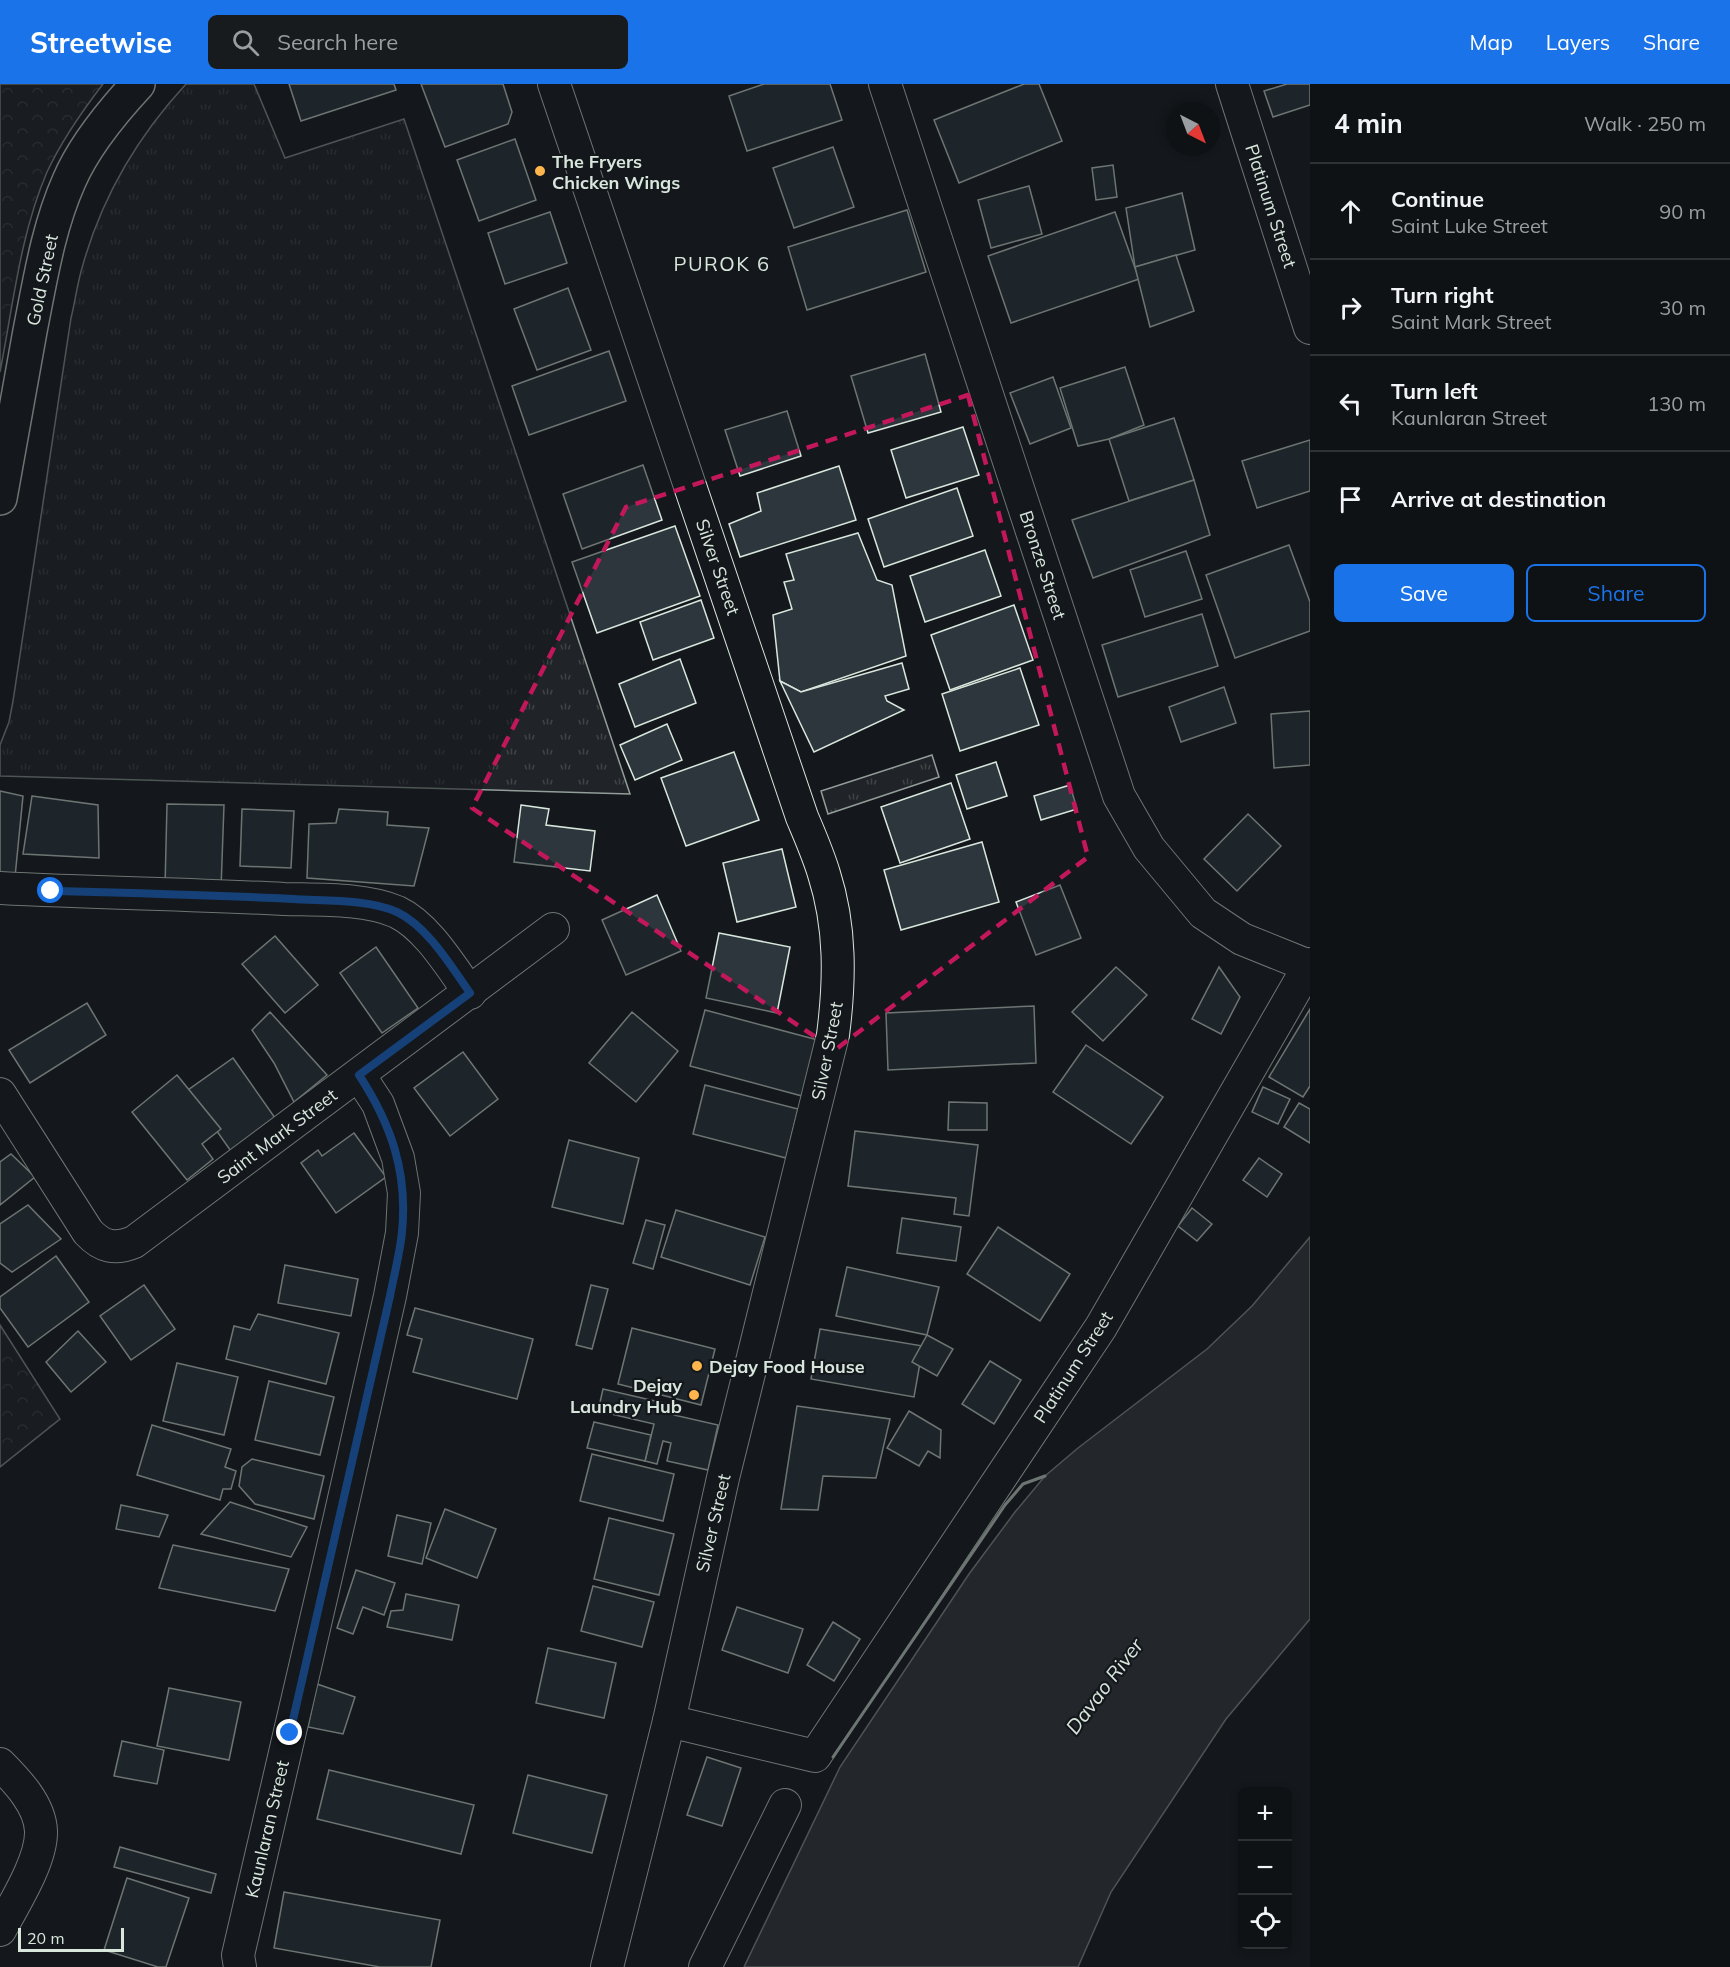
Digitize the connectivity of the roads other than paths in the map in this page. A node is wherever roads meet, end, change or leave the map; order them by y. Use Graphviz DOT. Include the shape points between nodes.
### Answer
graph roads {
  1 [pos="138,84"];
  2 [pos="554,84"];
  3 [pos="885,84"];
  4 [pos="1233,84"];
  5 [pos="1310,328"];
  6 [pos="0,498"];
  7 [pos="0,888"];
  8 [pos="553,929"];
  9 [pos="1310,965"];
  10 [pos="470,993"];
  11 [pos="359,1075"];
  12 [pos="0,1094"];
  13 [pos="669,1721"];
  14 [pos="0,1764"];
  15 [pos="785,1805"];
  16 [pos="0,1930"];
  17 [pos="234,1963"];
  18 [pos="607,1967"];
  19 [pos="705,1967"];
  1 -- 6 [label="main road, Gold Street" via="86,151 60,204 40,275"];
  2 -- 13 [label="street, Silver Street" via="824,873 839,951 833,1035 723,1478"];
  3 -- 9 [label="street, Bronze Street" via="1119,796 1149,848 1203,913 1242,939"];
  4 -- 5 [label="street, Platinum Street"];
  7 -- 10 [label="street" via="372,905 397,912 416,926 433,942"];
  8 -- 10 [label="street, Saint Mark Street"];
  9 -- 13 [label="street, Platinum Street" via="1101,1327 815,1756"];
  10 -- 11 [label="street, Saint Mark Street"];
  11 -- 12 [label="street, Saint Mark Street" via="134,1242 111,1247 97,1242 88,1232"];
  11 -- 17 [label="street, Kaunlaran Street" via="378,1104 398,1158 404,1193 402,1233 341,1514"];
  13 -- 18 [label="street, Silver Street"];
  14 -- 16 [label="street" via="34,1807 41,1831 36,1859"];
  15 -- 19 [label="street"];
}
